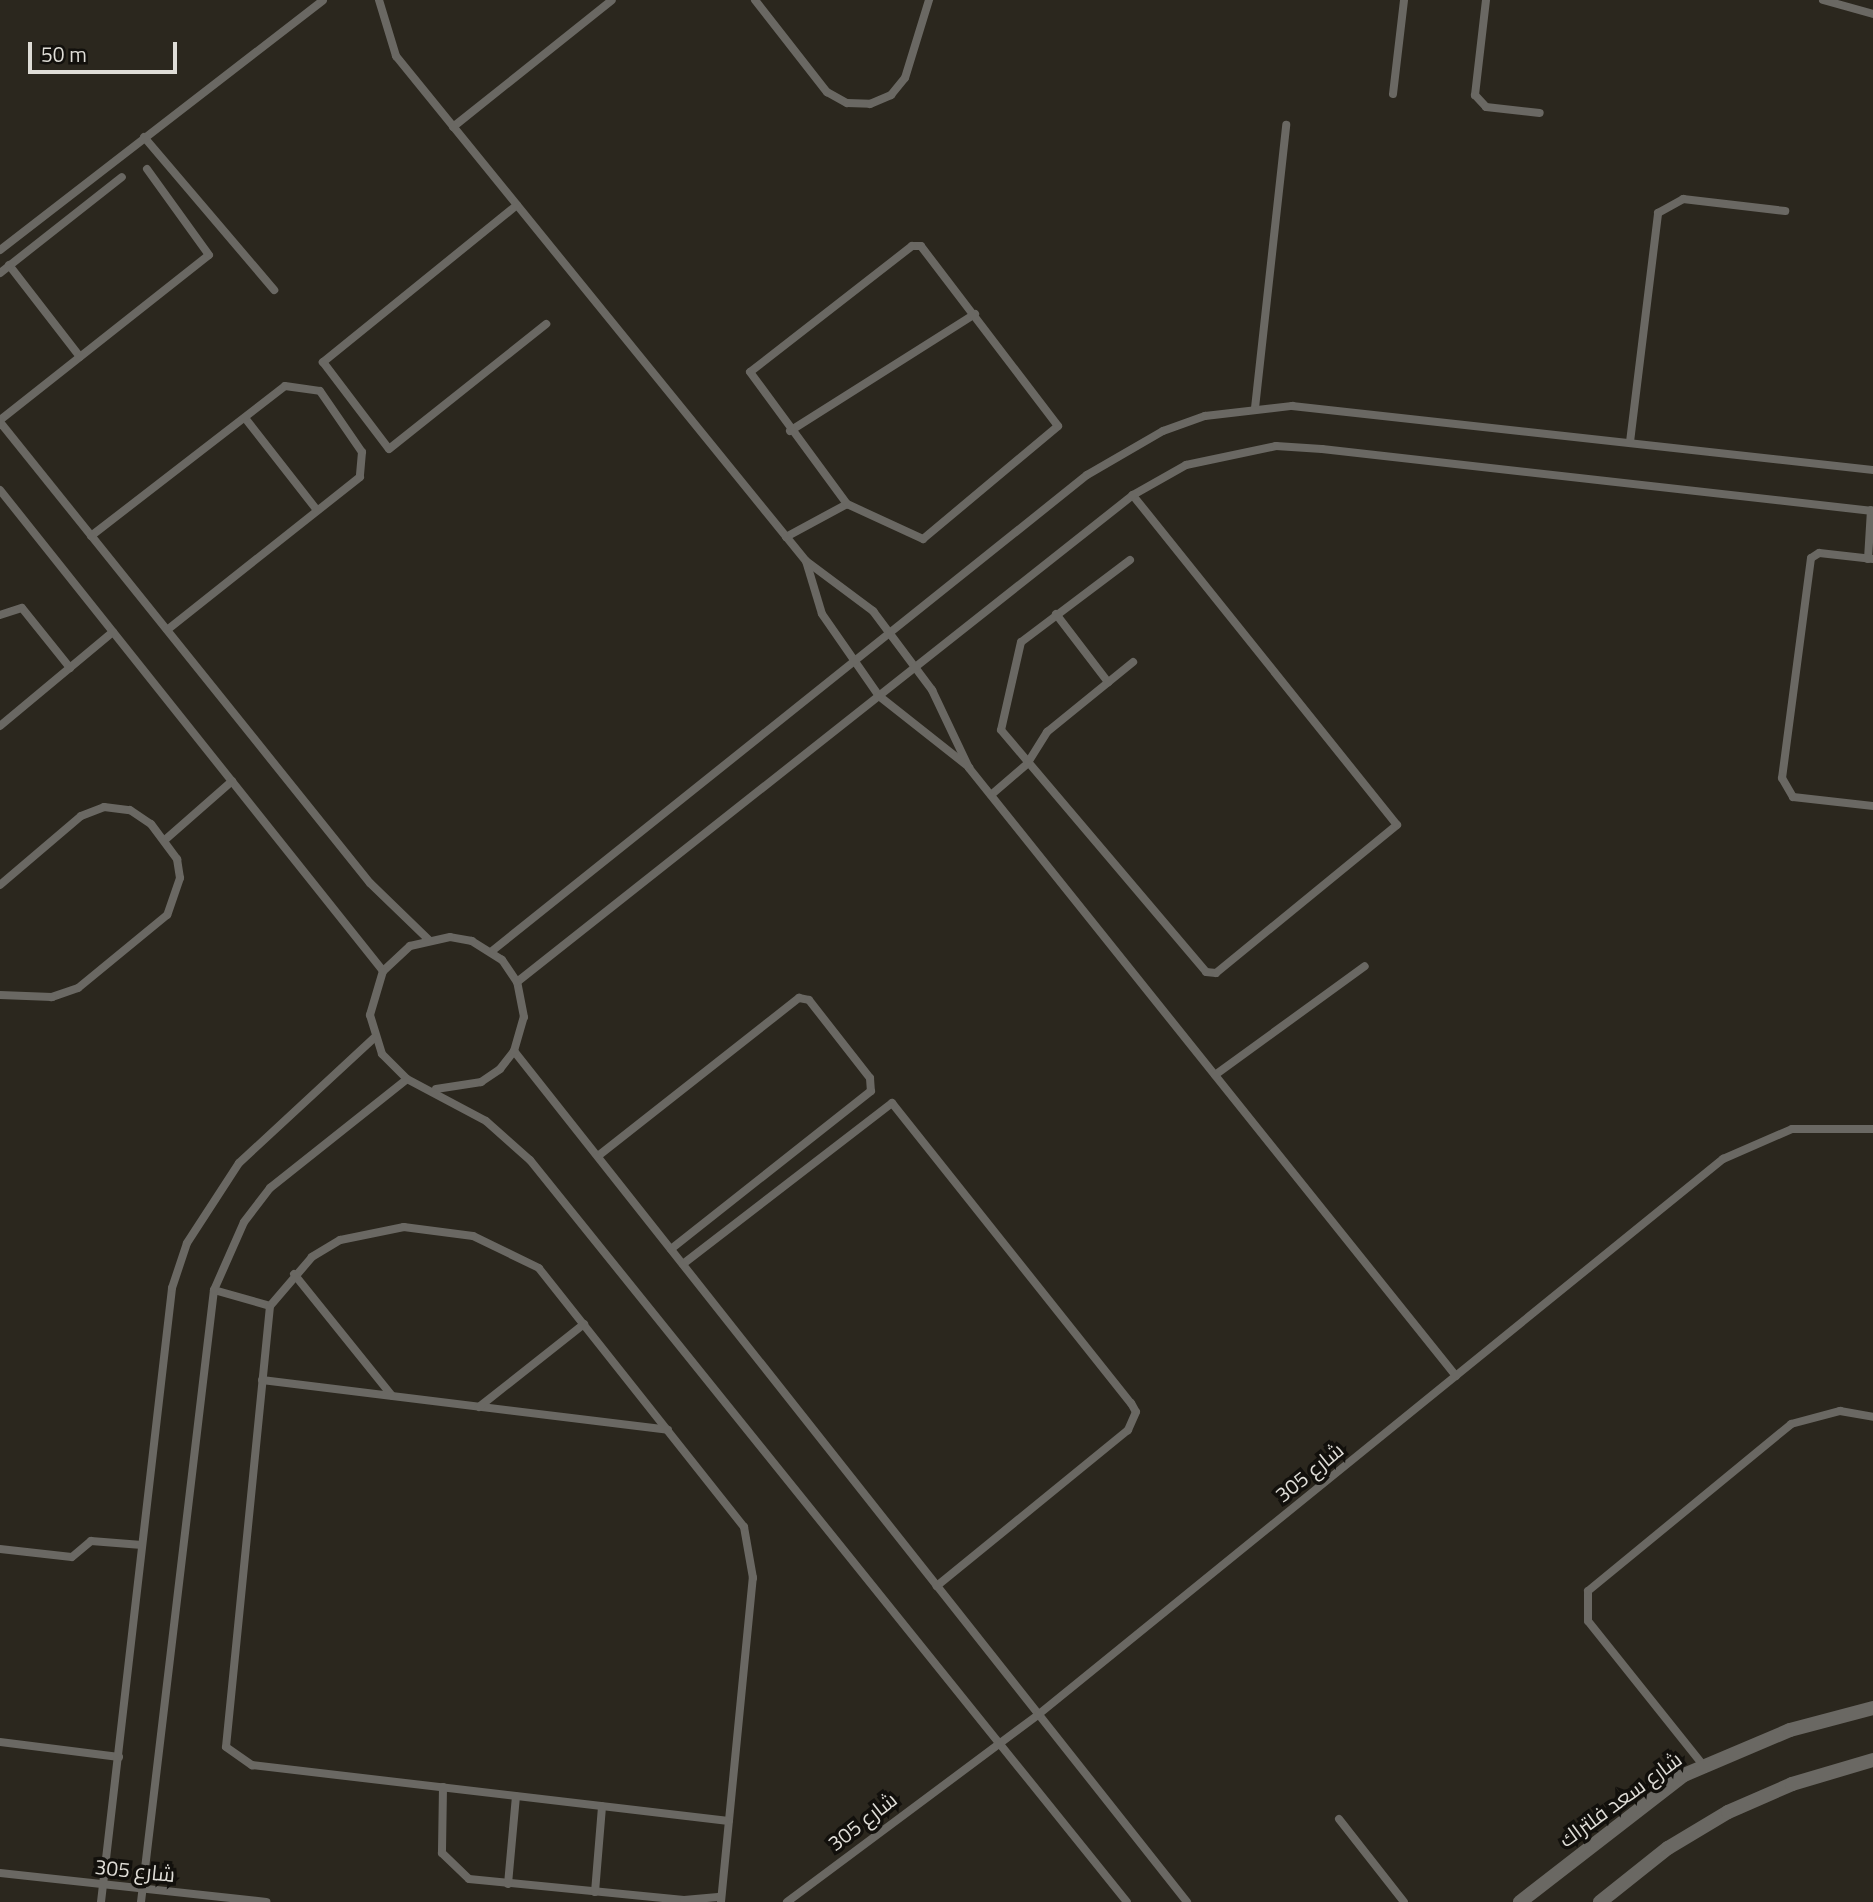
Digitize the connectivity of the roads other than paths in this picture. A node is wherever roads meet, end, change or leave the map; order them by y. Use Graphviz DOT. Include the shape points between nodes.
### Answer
graph roads {
  1 [pos="323,0"];
  2 [pos="379,0"];
  3 [pos="612,0"];
  4 [pos="755,0"];
  5 [pos="929,0"];
  6 [pos="1404,0"];
  7 [pos="1486,0"];
  8 [pos="1823,0"];
  9 [pos="1873,15"];
  10 [pos="1393,94"];
  11 [pos="1541,114"];
  12 [pos="1286,125"];
  13 [pos="453,127"];
  14 [pos="144,136"];
  15 [pos="147,169"];
  16 [pos="122,177"];
  17 [pos="517,205"];
  18 [pos="1784,211"];
  19 [pos="0,250"];
  20 [pos="9,265"];
  21 [pos="0,273"];
  22 [pos="274,290"];
  23 [pos="975,314"];
  24 [pos="546,324"];
  25 [pos="80,357"];
  26 [pos="1255,408"];
  27 [pos="245,418"];
  28 [pos="0,421"];
  29 [pos="790,431"];
  30 [pos="1630,442"];
  31 [pos="1873,470"];
  32 [pos="0,490"];
  33 [pos="1133,495"];
  34 [pos="847,503"];
  35 [pos="317,510"];
  36 [pos="1872,511"];
  37 [pos="91,536"];
  38 [pos="786,537"];
  39 [pos="1870,559"];
  40 [pos="1130,560"];
  41 [pos="806,561"];
  42 [pos="1056,614"];
  43 [pos="0,615"];
  44 [pos="167,631"];
  45 [pos="113,632"];
  46 [pos="889,635"];
  47 [pos="853,661"];
  48 [pos="1133,662"];
  49 [pos="915,666"];
  50 [pos="70,668"];
  51 [pos="1108,682"];
  52 [pos="879,696"];
  53 [pos="0,726"];
  54 [pos="1027,764"];
  55 [pos="970,768"];
  56 [pos="232,781"];
  57 [pos="991,795"];
  58 [pos="1873,806"];
  59 [pos="166,839"];
  60 [pos="0,885"];
  61 [pos="428,939"];
  62 [pos="492,951"];
  63 [pos="1365,966"];
  64 [pos="383,971"];
  65 [pos="517,982"];
  66 [pos="0,995"];
  67 [pos="374,1038"];
  68 [pos="514,1051"];
  69 [pos="1215,1075"];
  70 [pos="407,1079"];
  71 [pos="436,1089"];
  72 [pos="1873,1129"];
  73 [pos="598,1156"];
  74 [pos="671,1250"];
  75 [pos="683,1264"];
  76 [pos="294,1274"];
  77 [pos="214,1290"];
  78 [pos="270,1306"];
  79 [pos="584,1324"];
  80 [pos="1456,1376"];
  81 [pos="262,1380"];
  82 [pos="392,1396"];
  83 [pos="479,1407"];
  84 [pos="1873,1417"];
  85 [pos="668,1430"];
  86 [pos="142,1545"];
  87 [pos="0,1549"];
  88 [pos="937,1586"];
  89 [pos="1873,1708"];
  90 [pos="1039,1714"];
  91 [pos="0,1742"];
  92 [pos="998,1743"];
  93 [pos="119,1757"];
  94 [pos="1873,1760"];
  95 [pos="1703,1765"];
  96 [pos="443,1787"];
  97 [pos="516,1796"];
  98 [pos="602,1806"];
  99 [pos="1339,1819"];
  100 [pos="729,1821"];
  101 [pos="0,1873"];
  102 [pos="104,1884"];
  103 [pos="508,1884"];
  104 [pos="142,1888"];
  105 [pos="595,1892"];
  106 [pos="721,1900"];
  107 [pos="102,1902"];
  108 [pos="141,1902"];
  109 [pos="266,1902"];
  110 [pos="787,1902"];
  111 [pos="1127,1902"];
  112 [pos="1187,1902"];
  113 [pos="1404,1902"];
  114 [pos="1520,1902"];
  115 [pos="1600,1902"];
  1 -- 14 [label="lane"];
  2 -- 13 [label="lane" via="396,56"];
  3 -- 13 [label="lane"];
  4 -- 5 [label="lane" via="827,92 847,103 870,104 891,95 905,78"];
  6 -- 10 [label="lane"];
  7 -- 11 [label="lane" via="1475,95 1486,107"];
  8 -- 9 [label="lane"];
  12 -- 26 [label="lane"];
  13 -- 17 [label="lane"];
  14 -- 19 [label="lane"];
  14 -- 22 [label="lane"];
  15 -- 25 [label="lane" via="209,255"];
  16 -- 20 [label="lane"];
  17 -- 24 [label="lane" via="323,362 389,449"];
  17 -- 38 [label="lane"];
  18 -- 30 [label="lane" via="1683,199 1658,213"];
  20 -- 21 [label="lane"];
  20 -- 25 [label="lane"];
  23 -- 29 [label="lane"];
  23 -- 29 [label="lane" via="925,249 912,246 750,372"];
  23 -- 34 [label="lane" via="1058,426 923,539"];
  25 -- 28 [label="lane"];
  26 -- 30 [label="lane" via="1325,409"];
  26 -- 46 [label="lane" via="1205,416 1123,450"];
  27 -- 35 [label="lane"];
  27 -- 35 [label="lane" via="285,386 320,391 362,452 364,465 360,477"];
  27 -- 37 [label="lane"];
  28 -- 37 [label="lane"];
  29 -- 34 [label="lane"];
  30 -- 31 [label="lane"];
  32 -- 45 [label="lane"];
  33 -- 36 [label="lane" via="1186,465 1276,446"];
  33 -- 49 [label="lane"];
  33 -- 54 [label="lane" via="1396,828 1216,974 1206,972"];
  34 -- 38 [label="lane"];
  35 -- 44 [label="lane"];
  36 -- 39 [label="lane"];
  37 -- 44 [label="lane"];
  38 -- 41 [label="lane"];
  39 -- 58 [label="lane" via="1819,553 1811,558 1782,778 1793,797"];
  40 -- 42 [label="lane"];
  41 -- 46 [label="lane" via="853,592"];
  41 -- 47 [label="lane" via="822,614"];
  42 -- 51 [label="lane"];
  42 -- 54 [label="lane" via="1016,649 1001,713 1006,740"];
  43 -- 50 [label="lane" via="16,606 27,612"];
  44 -- 61 [label="lane" via="370,883"];
  45 -- 50 [label="lane"];
  45 -- 56 [label="lane"];
  46 -- 47 [label="lane"];
  46 -- 49 [label="lane"];
  47 -- 52 [label="lane"];
  47 -- 62 [label="lane"];
  48 -- 51 [label="lane"];
  49 -- 52 [label="lane"];
  49 -- 55 [label="lane"];
  50 -- 53 [label="lane"];
  51 -- 54 [label="lane" via="1046,732"];
  52 -- 55 [label="lane"];
  52 -- 65 [label="lane"];
  54 -- 57 [label="lane"];
  55 -- 57 [label="lane"];
  56 -- 59 [label="lane"];
  56 -- 64 [label="lane"];
  57 -- 69 [label="lane"];
  59 -- 60 [label="lane" via="130,810 104,807 80,816"];
  59 -- 66 [label="lane" via="180,878 167,915 78,988 52,997"];
  61 -- 62 [label="lane" via="472,941"];
  61 -- 64 [label="lane"];
  62 -- 65 [label="lane"];
  63 -- 69 [label="lane"];
  64 -- 67 [label="lane" via="373,992"];
  65 -- 68 [label="lane" via="524,1017"];
  67 -- 70 [label="lane"];
  67 -- 86 [label="lane" via="239,1163 187,1243 164,1335"];
  68 -- 71 [label="lane" via="481,1082"];
  68 -- 73 [label="lane"];
  69 -- 80 [label="lane"];
  70 -- 71 [label="lane"];
  70 -- 77 [label="lane" via="270,1188 244,1222"];
  71 -- 92 [label="lane" via="486,1121 530,1160"];
  72 -- 80 [label="lane, شارع 305" via="1792,1129 1723,1159"];
  73 -- 74 [label="lane"];
  73 -- 74 [label="lane" via="799,998 817,1010 870,1078 871,1091"];
  74 -- 75 [label="lane"];
  75 -- 88 [label="lane"];
  75 -- 88 [label="lane" via="892,1103 1132,1403 1134,1422 1128,1430"];
  76 -- 78 [label="lane"];
  76 -- 79 [label="lane" via="340,1240 371,1230 438,1229 506,1248 539,1268"];
  76 -- 82 [label="lane"];
  77 -- 78 [label="lane"];
  77 -- 104 [label="lane"];
  78 -- 81 [label="lane"];
  79 -- 83 [label="lane"];
  79 -- 85 [label="lane"];
  80 -- 90 [label="lane, شارع 305"];
  81 -- 82 [label="lane"];
  81 -- 96 [label="lane" via="226,1747 252,1765"];
  82 -- 83 [label="lane"];
  83 -- 85 [label="lane"];
  84 -- 95 [label="lane" via="1840,1411 1791,1424 1588,1591 1588,1621"];
  85 -- 100 [label="lane" via="744,1527 753,1552"];
  86 -- 87 [label="lane" via="91,1541 72,1557"];
  86 -- 93 [label="lane"];
  88 -- 90 [label="lane"];
  89 -- 95 [label="street, شارع سعد فلتراك" via="1790,1730"];
  90 -- 92 [label="lane, شارع 305"];
  90 -- 112 [label="lane"];
  91 -- 93 [label="lane"];
  92 -- 110 [label="lane, شارع 305"];
  92 -- 111 [label="lane"];
  93 -- 102 [label="lane"];
  94 -- 115 [label="street" via="1792,1784 1728,1812 1668,1848"];
  95 -- 114 [label="street, شارع سعد فلتراك" via="1641,1805"];
  96 -- 97 [label="lane"];
  96 -- 103 [label="lane" via="439,1835 453,1869 469,1879"];
  97 -- 98 [label="lane"];
  97 -- 103 [label="lane"];
  98 -- 100 [label="lane"];
  98 -- 105 [label="lane"];
  99 -- 113 [label="lane"];
  100 -- 106 [label="lane"];
  101 -- 102 [label="lane, شارع 305"];
  102 -- 104 [label="lane, شارع 305"];
  102 -- 107 [label="lane"];
  103 -- 105 [label="lane"];
  104 -- 108 [label="lane"];
  104 -- 109 [label="lane, شارع 305"];
  105 -- 106 [label="lane"];
}
